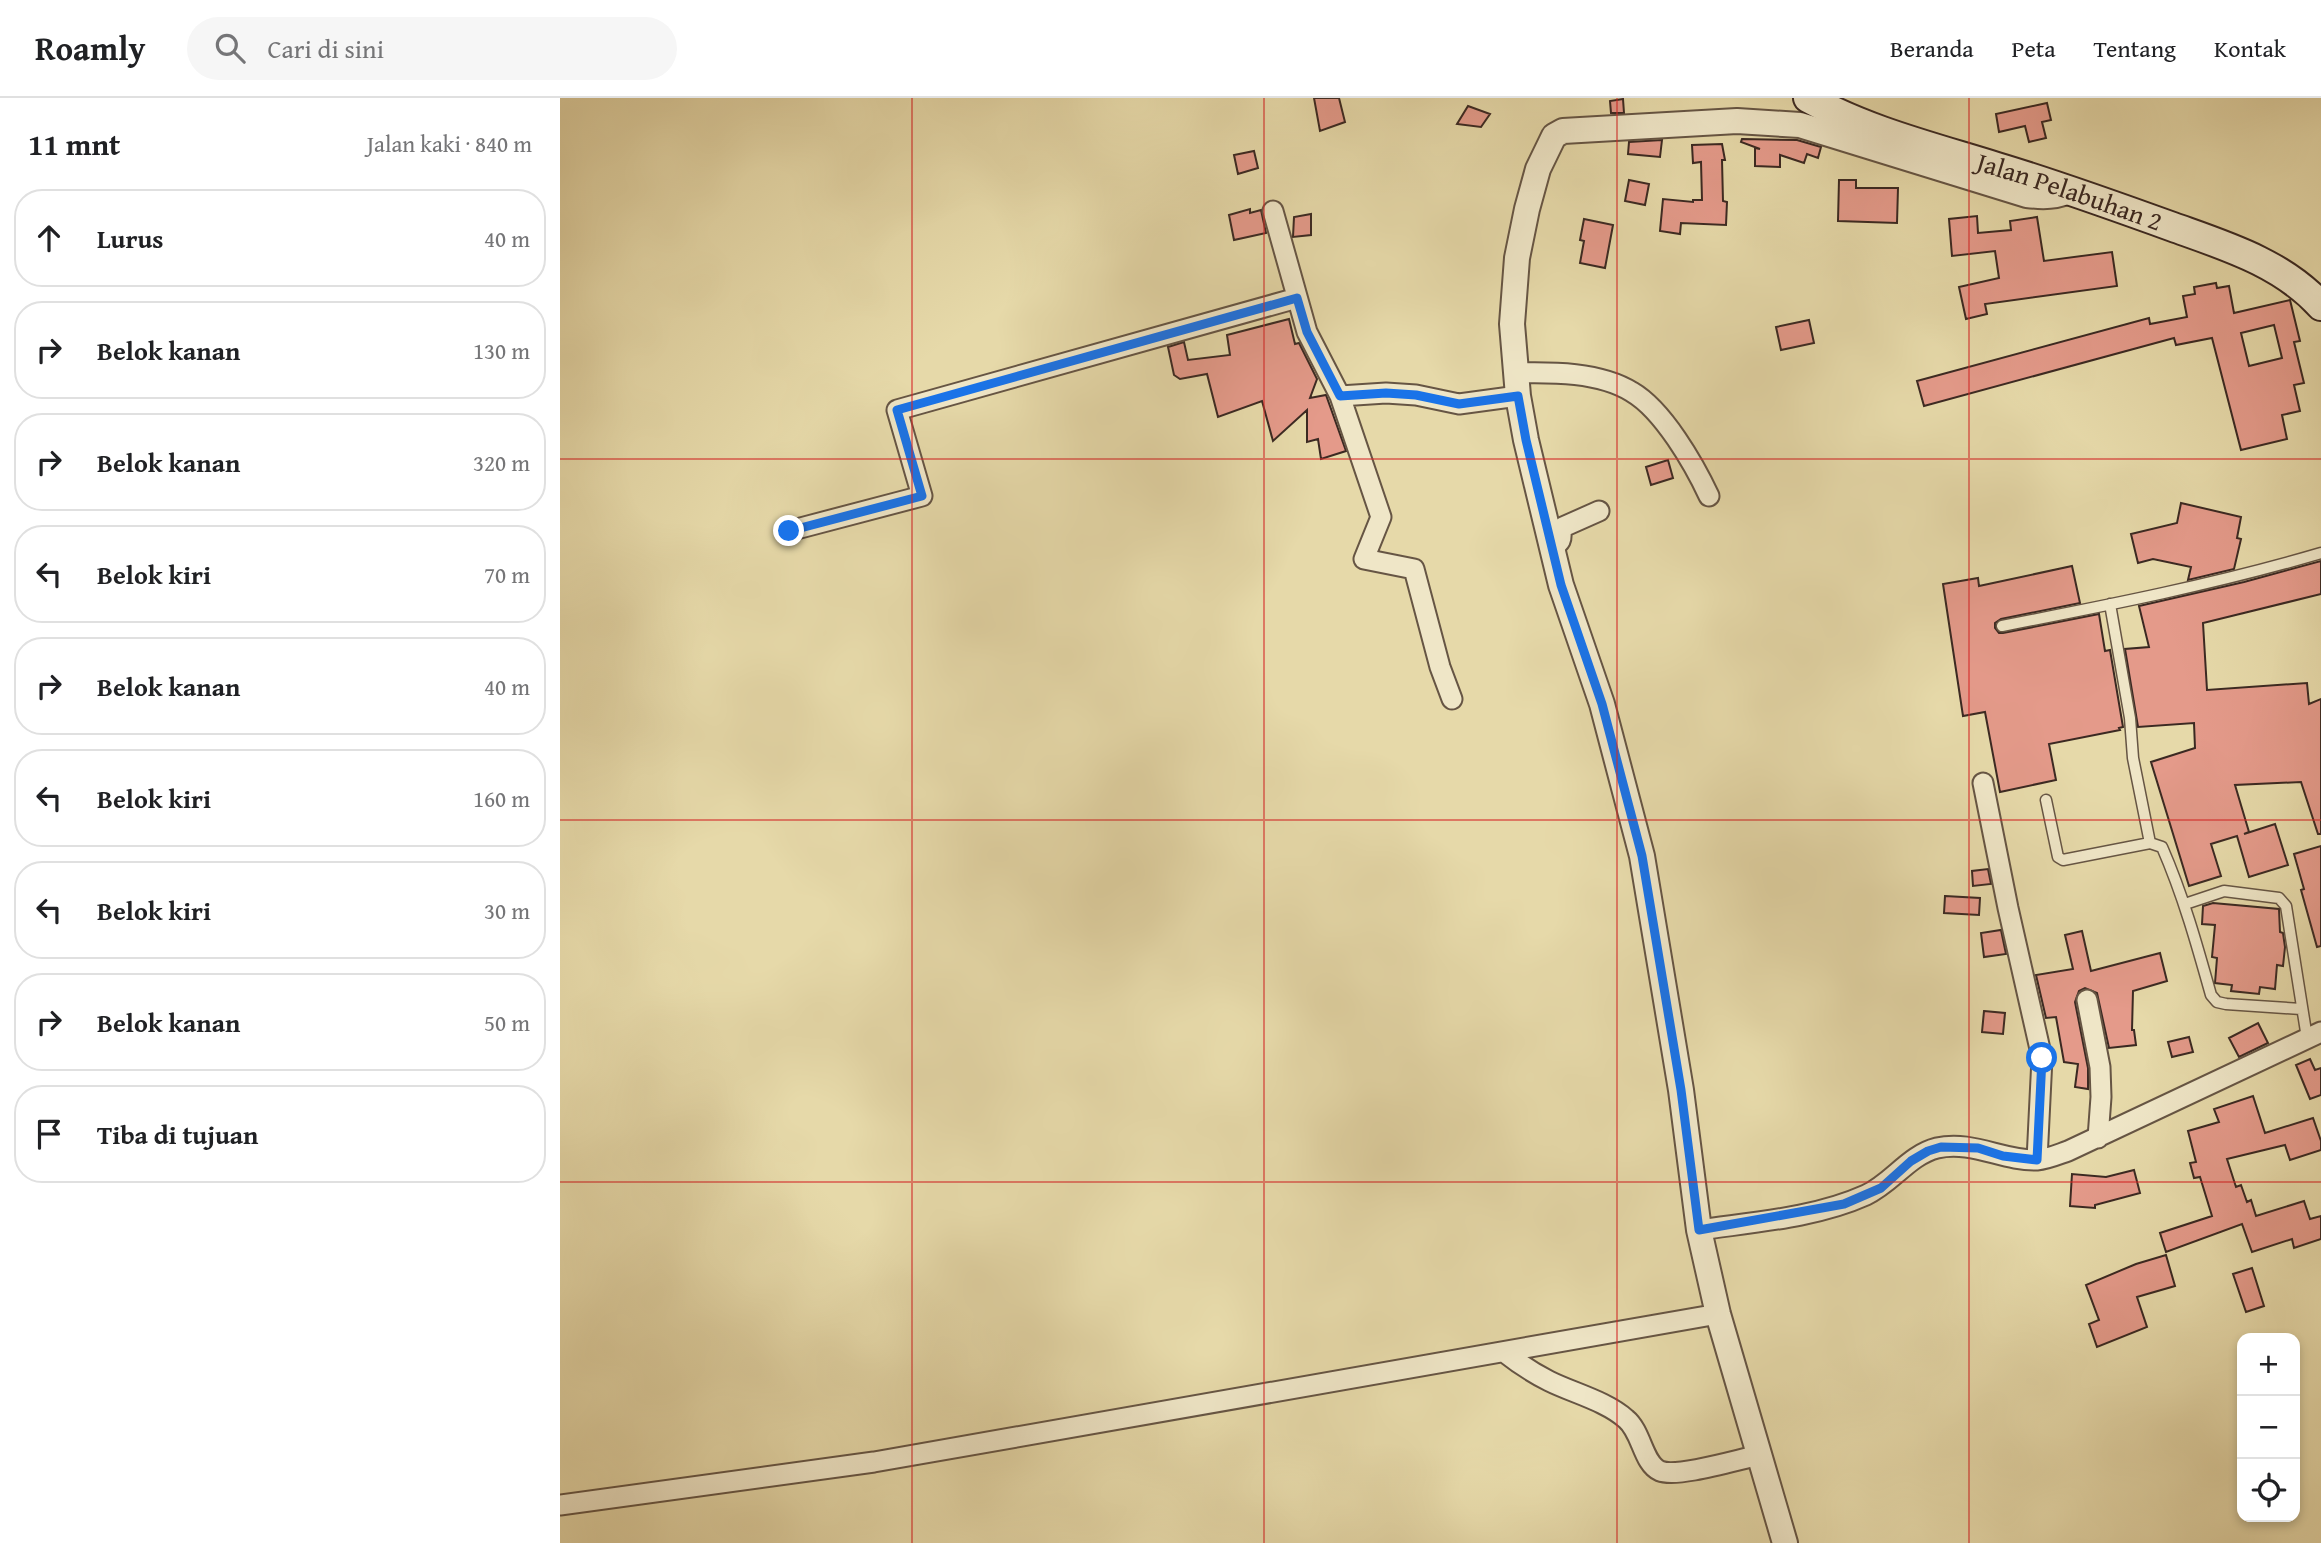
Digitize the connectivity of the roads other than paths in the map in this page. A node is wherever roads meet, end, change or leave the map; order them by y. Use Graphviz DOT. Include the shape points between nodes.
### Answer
graph roads {
  1 [pos="1808,98"];
  2 [pos="2071,190"];
  3 [pos="1273,211"];
  4 [pos="1297,298"];
  5 [pos="2321,306"];
  6 [pos="1517,385"];
  7 [pos="1340,396"];
  8 [pos="1709,496"];
  9 [pos="1599,511"];
  10 [pos="789,531"];
  11 [pos="1552,548"];
  12 [pos="2321,553"];
  13 [pos="2110,604"];
  14 [pos="2002,626"];
  15 [pos="1452,699"];
  16 [pos="1983,783"];
  17 [pos="2046,800"];
  18 [pos="2150,843"];
  19 [pos="2185,904"];
  20 [pos="2087,1000"];
  21 [pos="2301,1009"];
  22 [pos="2314,1035"];
  23 [pos="2098,1138"];
  24 [pos="2037,1160"];
  25 [pos="1699,1230"];
  26 [pos="1718,1314"];
  27 [pos="1504,1352"];
  28 [pos="1760,1455"];
  29 [pos="560,1505"];
  30 [pos="1785,1543"];
  1 -- 2 [label="main road, Jalan Pelabuhan 2" via="1871,128"];
  2 -- 5 [label="main road, Jalan Pelabuhan 2" via="2249,257 2281,272"];
  2 -- 6 [label="street" via="2044,197 2027,195 1791,124 1737,121 1568,129 1554,136 1538,169 1517,258 1512,324"];
  3 -- 4 [label="street"];
  4 -- 7 [label="street" via="1307,332"];
  4 -- 10 [label="street" via="897,410 922,496"];
  6 -- 7 [label="street" via="1459,404 1416,395"];
  6 -- 8 [label="street" via="1542,372 1577,375 1634,392 1661,418"];
  6 -- 11 [label="street"];
  7 -- 15 [label="street" via="1381,517 1364,559 1414,569"];
  9 -- 11 [label="street" via="1563,527 1561,542"];
  11 -- 25 [label="street" via="1602,704 1642,856"];
  12 -- 13 [label="lane"];
  13 -- 14 [label="lane"];
  13 -- 18 [label="lane"];
  16 -- 24 [label="street" via="2042,1058"];
  17 -- 18 [label="lane" via="2058,857 2063,860"];
  18 -- 19 [label="lane" via="2162,847"];
  19 -- 21 [label="lane" via="2211,995 2217,1002"];
  19 -- 21 [label="lane" via="2224,891 2278,898 2286,906"];
  20 -- 23 [label="street" via="2100,1067"];
  21 -- 22 [label="lane"];
  22 -- 23 [label="street"];
  23 -- 24 [label="street"];
  24 -- 25 [label="street" via="1978,1148 1941,1147 1911,1161 1881,1188 1844,1204"];
  25 -- 26 [label="street"];
  26 -- 27 [label="street"];
  26 -- 28 [label="street"];
  27 -- 28 [label="street" via="1548,1381 1625,1417 1648,1460 1660,1471 1678,1473"];
  27 -- 29 [label="street" via="874,1462"];
  28 -- 30 [label="street"];
}
